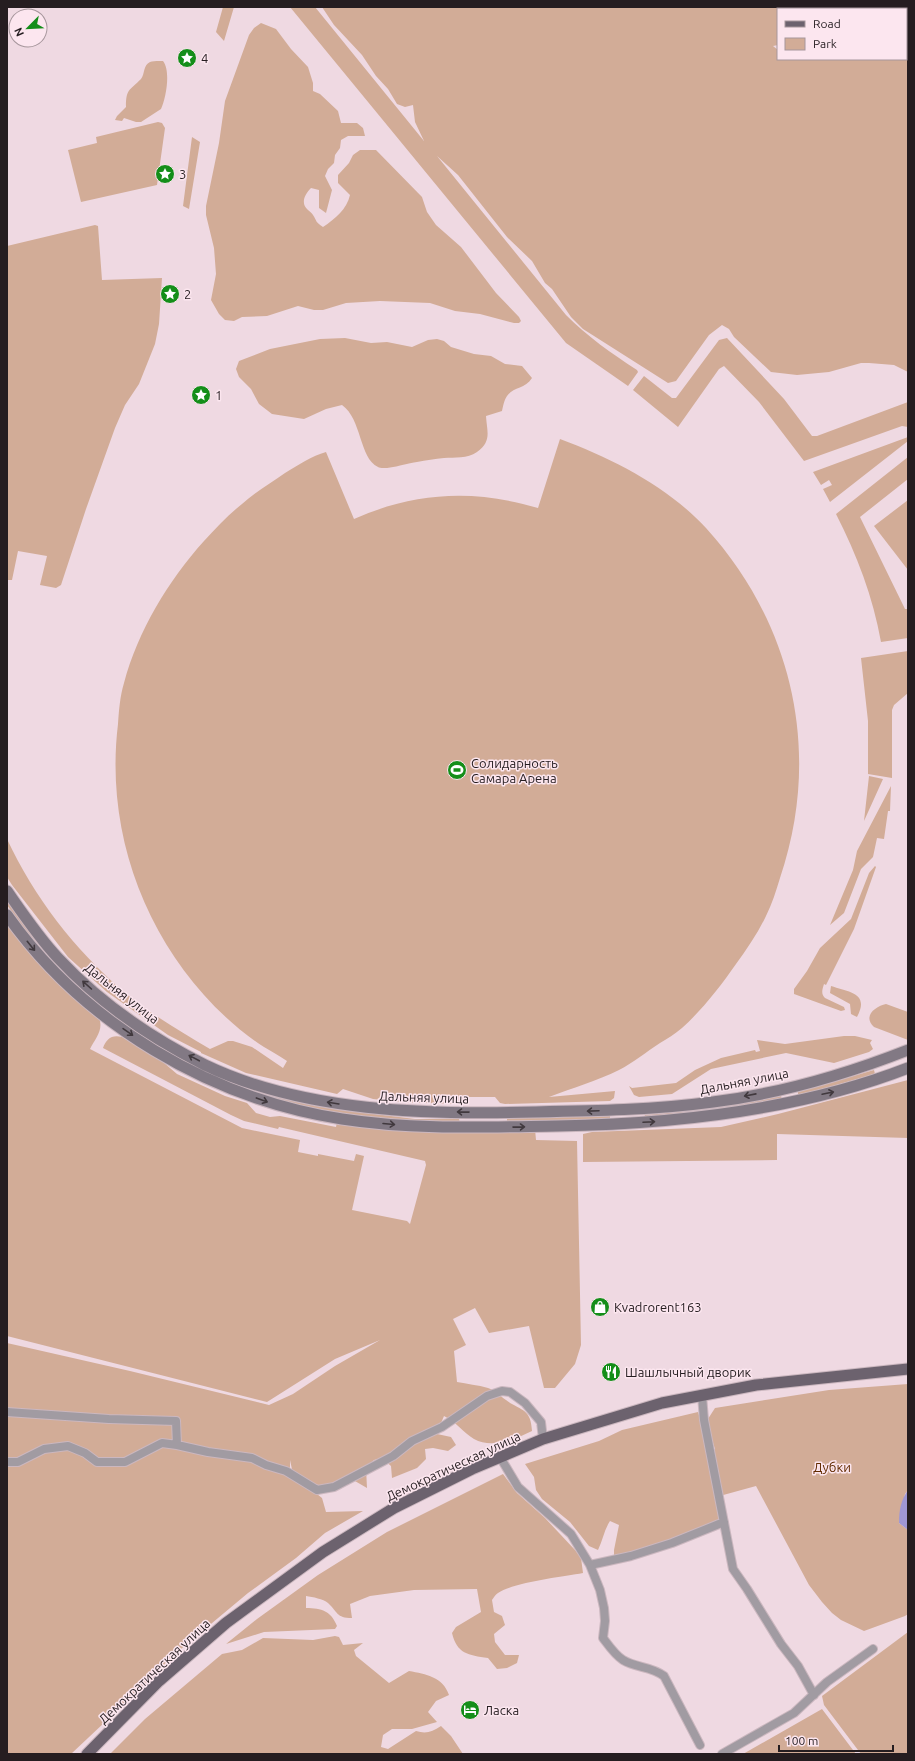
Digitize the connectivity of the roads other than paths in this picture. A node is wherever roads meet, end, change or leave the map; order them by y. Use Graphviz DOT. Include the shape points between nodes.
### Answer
graph roads {
  1 [pos="7,891"];
  2 [pos="7,915"];
  3 [pos="908,1050"];
  4 [pos="896,1055"];
  5 [pos="905,1069"];
  6 [pos="229,1074"];
  7 [pos="225,1086"];
  8 [pos="788,1088"];
  9 [pos="790,1101"];
  10 [pos="626,1109"];
  11 [pos="480,1113"];
  12 [pos="626,1124"];
  13 [pos="480,1127"];
  14 [pos="908,1369"];
  15 [pos="702,1395"];
  16 [pos="7,1412"];
  17 [pos="543,1439"];
  18 [pos="177,1445"];
  19 [pos="500,1457"];
  20 [pos="7,1462"];
  21 [pos="724,1522"];
  22 [pos="590,1565"];
  23 [pos="873,1649"];
  24 [pos="814,1695"];
  25 [pos="700,1745"];
  26 [pos="87,1754"];
  27 [pos="722,1754"];
  6 -- 1 [label="main road, Дальняя улица, one-way" via="148,1033 90,988 38,935"];
  2 -- 7 [label="main road, Дальняя улица, one-way" via="35,951 62,979 107,1017 173,1061"];
  3 -- 4 [label="main road, Дальняя улица"];
  4 -- 5 [label="main road"];
  4 -- 8 [label="main road, Дальняя улица"];
  9 -- 5 [label="main road, Дальняя улица, one-way" via="836,1091"];
  6 -- 7 [label="main road"];
  11 -- 6 [label="main road, Дальняя улица, one-way" via="411,1112 368,1108 284,1092"];
  7 -- 13 [label="main road, Дальняя улица, one-way" via="268,1102 342,1119 425,1127"];
  8 -- 9 [label="main road"];
  8 -- 10 [label="main road, Дальняя улица, one-way" via="714,1102"];
  12 -- 9 [label="main road, Дальняя улица, one-way" via="673,1121"];
  10 -- 11 [label="main road, Дальняя улица, one-way"];
  10 -- 12 [label="main road"];
  11 -- 13 [label="main road"];
  13 -- 12 [label="main road, Дальняя улица, one-way"];
  14 -- 15 [label="main road, Демократическая улица" via="756,1385"];
  15 -- 17 [label="main road, Демократическая улица" via="662,1403"];
  15 -- 21 [label="street" via="704,1420"];
  16 -- 18 [label="street" via="176,1421"];
  17 -- 18 [label="street" via="541,1422 525,1403 510,1392 502,1391 487,1396 442,1427 412,1441 393,1456 334,1487 317,1490 286,1471 266,1466 252,1458"];
  17 -- 19 [label="main road, Демократическая улица"];
  18 -- 20 [label="street" via="162,1443 125,1462 96,1462 85,1453 68,1446 44,1449 18,1462"];
  19 -- 22 [label="street" via="518,1487 571,1534"];
  19 -- 26 [label="main road, Демократическая улица" via="394,1508 323,1552 207,1639 159,1681"];
  21 -- 22 [label="street" via="672,1543"];
  21 -- 24 [label="street" via="733,1569 798,1666"];
  22 -- 25 [label="street" via="604,1608 603,1638 623,1660 656,1670 664,1676"];
  23 -- 24 [label="street" via="827,1682"];
  24 -- 27 [label="street" via="794,1713"];
}
